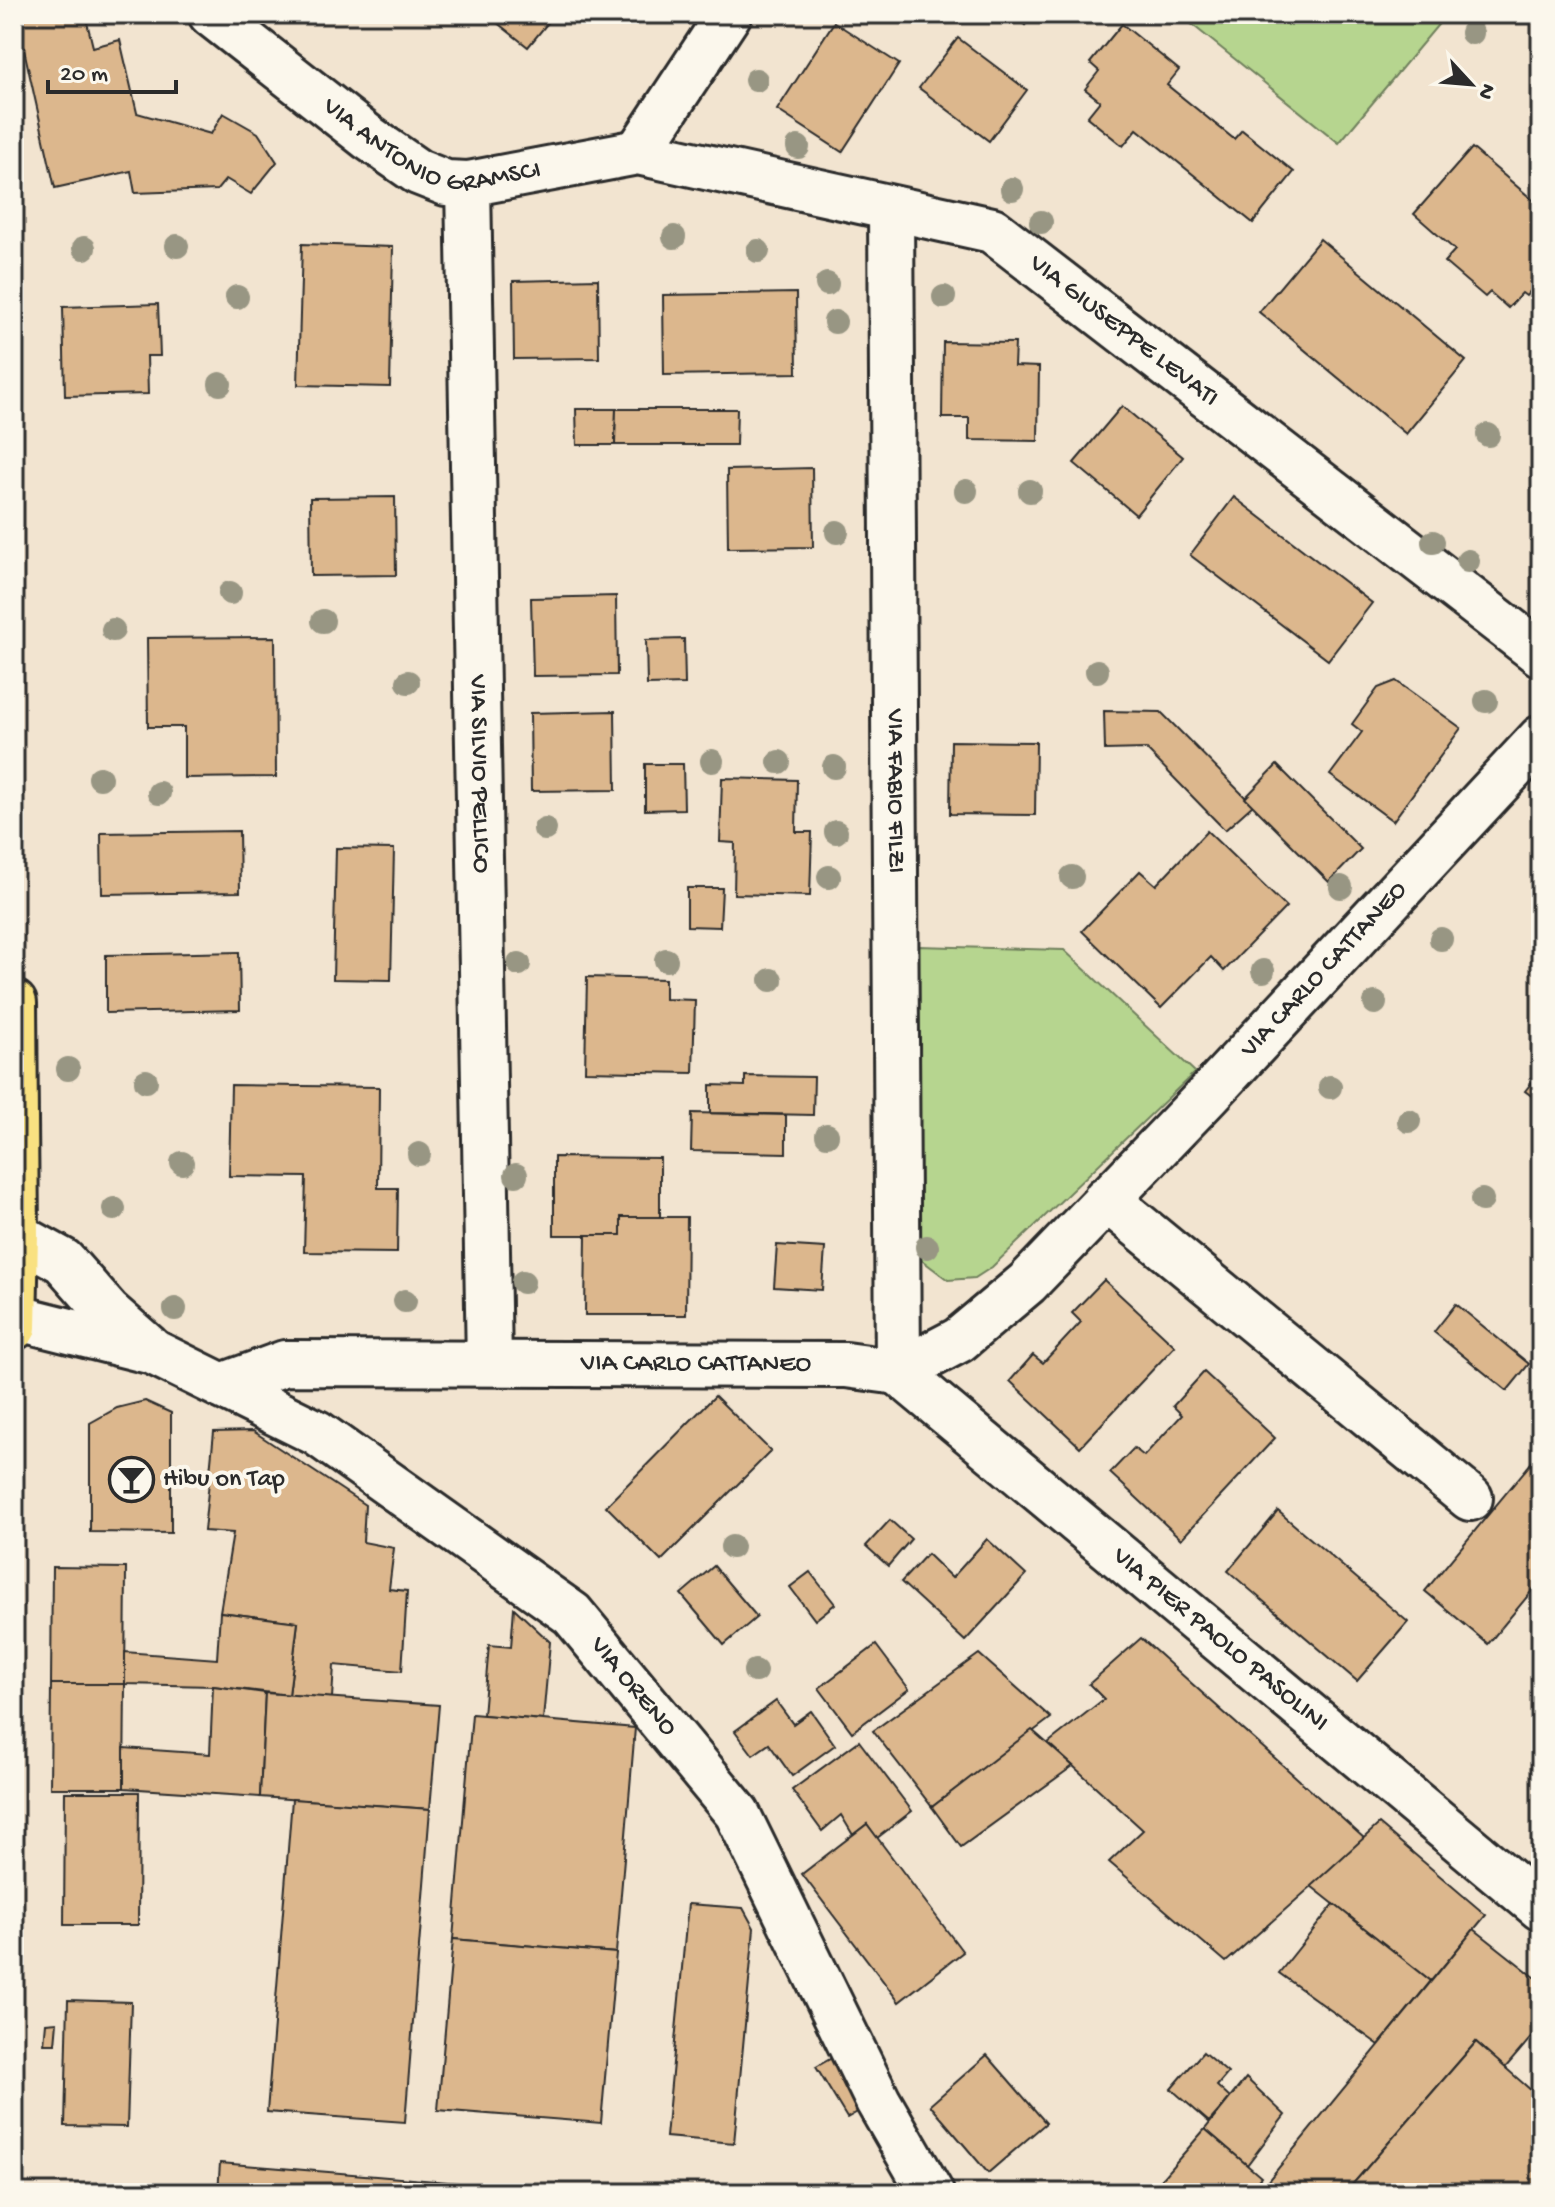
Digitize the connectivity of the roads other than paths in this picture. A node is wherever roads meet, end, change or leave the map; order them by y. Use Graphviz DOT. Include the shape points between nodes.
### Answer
graph roads {
  1 [pos="211,14"];
  2 [pos="729,14"];
  3 [pos="638,152"];
  4 [pos="468,184"];
  5 [pos="891,209"];
  6 [pos="1541,654"];
  7 [pos="1541,738"];
  8 [pos="14,1003"];
  9 [pos="14,1044"];
  10 [pos="1106,1199"];
  11 [pos="15,1234"];
  12 [pos="14,1317"];
  13 [pos="14,1327"];
  14 [pos="153,1352"];
  15 [pos="489,1363"];
  16 [pos="898,1372"];
  17 [pos="222,1386"];
  18 [pos="1470,1498"];
  19 [pos="1541,1908"];
  20 [pos="931,2193"];
  1 -- 4 [label="street, VIA ANTONIO GRAMSCI" via="418,172 446,183"];
  2 -- 3 [label="street"];
  3 -- 4 [label="street, VIA ANTONIO GRAMSCI"];
  3 -- 5 [label="street, VIA GIUSEPPE LEVATI"];
  4 -- 15 [label="street, VIA SILVIO PELLICO"];
  5 -- 6 [label="street, VIA GIUSEPPE LEVATI" via="992,230"];
  5 -- 16 [label="street, VIA FABIO FILZI"];
  7 -- 10 [label="street, VIA CARLO CATTANEO"];
  8 -- 9 [label="main road"];
  9 -- 11 [label="main road"];
  10 -- 16 [label="street, VIA CARLO CATTANEO" via="1027,1283 959,1340"];
  10 -- 18 [label="street"];
  11 -- 12 [label="main road"];
  11 -- 14 [label="street, VIA ORENO" via="63,1261"];
  12 -- 13 [label="main road"];
  12 -- 14 [label="street, VIA ORENO"];
  14 -- 17 [label="street, VIA ORENO"];
  15 -- 16 [label="street, VIA CARLO CATTANEO" via="846,1365"];
  15 -- 17 [label="street, VIA CARLO CATTANEO" via="285,1363"];
  16 -- 19 [label="street, VIA PIER PAOLO PASOLINI"];
  17 -- 20 [label="street, VIA ORENO" via="317,1433 572,1614 737,1813 878,2101"];
}
